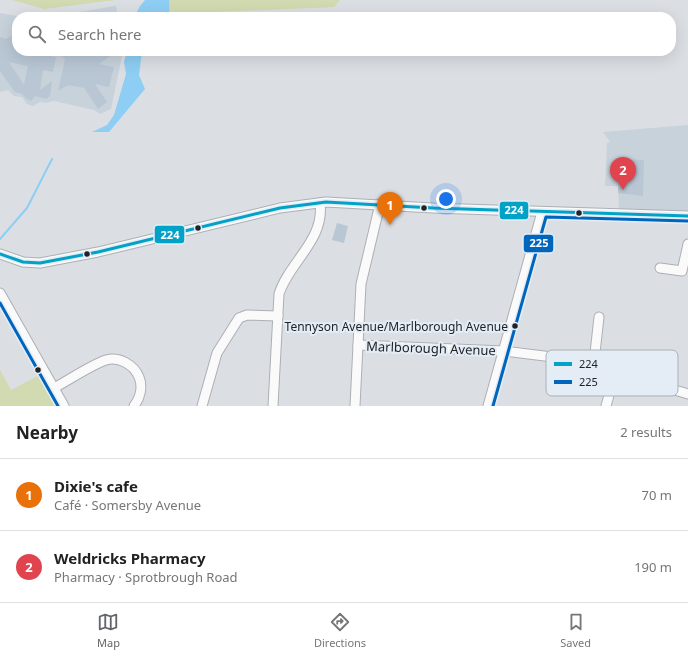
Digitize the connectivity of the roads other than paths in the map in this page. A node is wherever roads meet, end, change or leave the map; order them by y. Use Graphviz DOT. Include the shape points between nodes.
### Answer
graph roads {
  1 [pos="320,203"];
  2 [pos="380,204"];
  3 [pos="542,212"];
  4 [pos="688,216"];
  5 [pos="688,244"];
  6 [pos="0,254"];
  7 [pos="660,268"];
  8 [pos="0,293"];
  9 [pos="278,316"];
  10 [pos="599,317"];
  11 [pos="358,345"];
  12 [pos="595,350"];
  13 [pos="504,351"];
  14 [pos="546,356"];
  15 [pos="54,388"];
  16 [pos="678,391"];
  17 [pos="688,394"];
  18 [pos="609,396"];
  19 [pos="64,406"];
  20 [pos="134,406"];
  21 [pos="202,406"];
  22 [pos="273,406"];
  23 [pos="355,406"];
  24 [pos="488,406"];
  25 [pos="606,406"];
  1 -- 2 [label="street"];
  1 -- 6 [label="street" via="280,208 98,252 40,263 23,262"];
  1 -- 9 [label="street" via="319,222 310,245 281,286"];
  2 -- 3 [label="street"];
  2 -- 11 [label="street" via="361,284"];
  3 -- 4 [label="street"];
  3 -- 13 [label="street"];
  5 -- 7 [label="street" via="682,271"];
  8 -- 15 [label="street"];
  9 -- 21 [label="street" via="247,315 239,318 216,353"];
  9 -- 22 [label="street"];
  10 -- 12 [label="street"];
  11 -- 13 [label="street, Marlborough Avenue"];
  11 -- 23 [label="street"];
  13 -- 14 [label="street, Marlborough Avenue"];
  13 -- 24 [label="street"];
  15 -- 19 [label="street"];
  15 -- 20 [label="street" via="106,360 119,360 131,366 139,377 141,390"];
  16 -- 17 [label="street"];
  18 -- 25 [label="street"];
}
